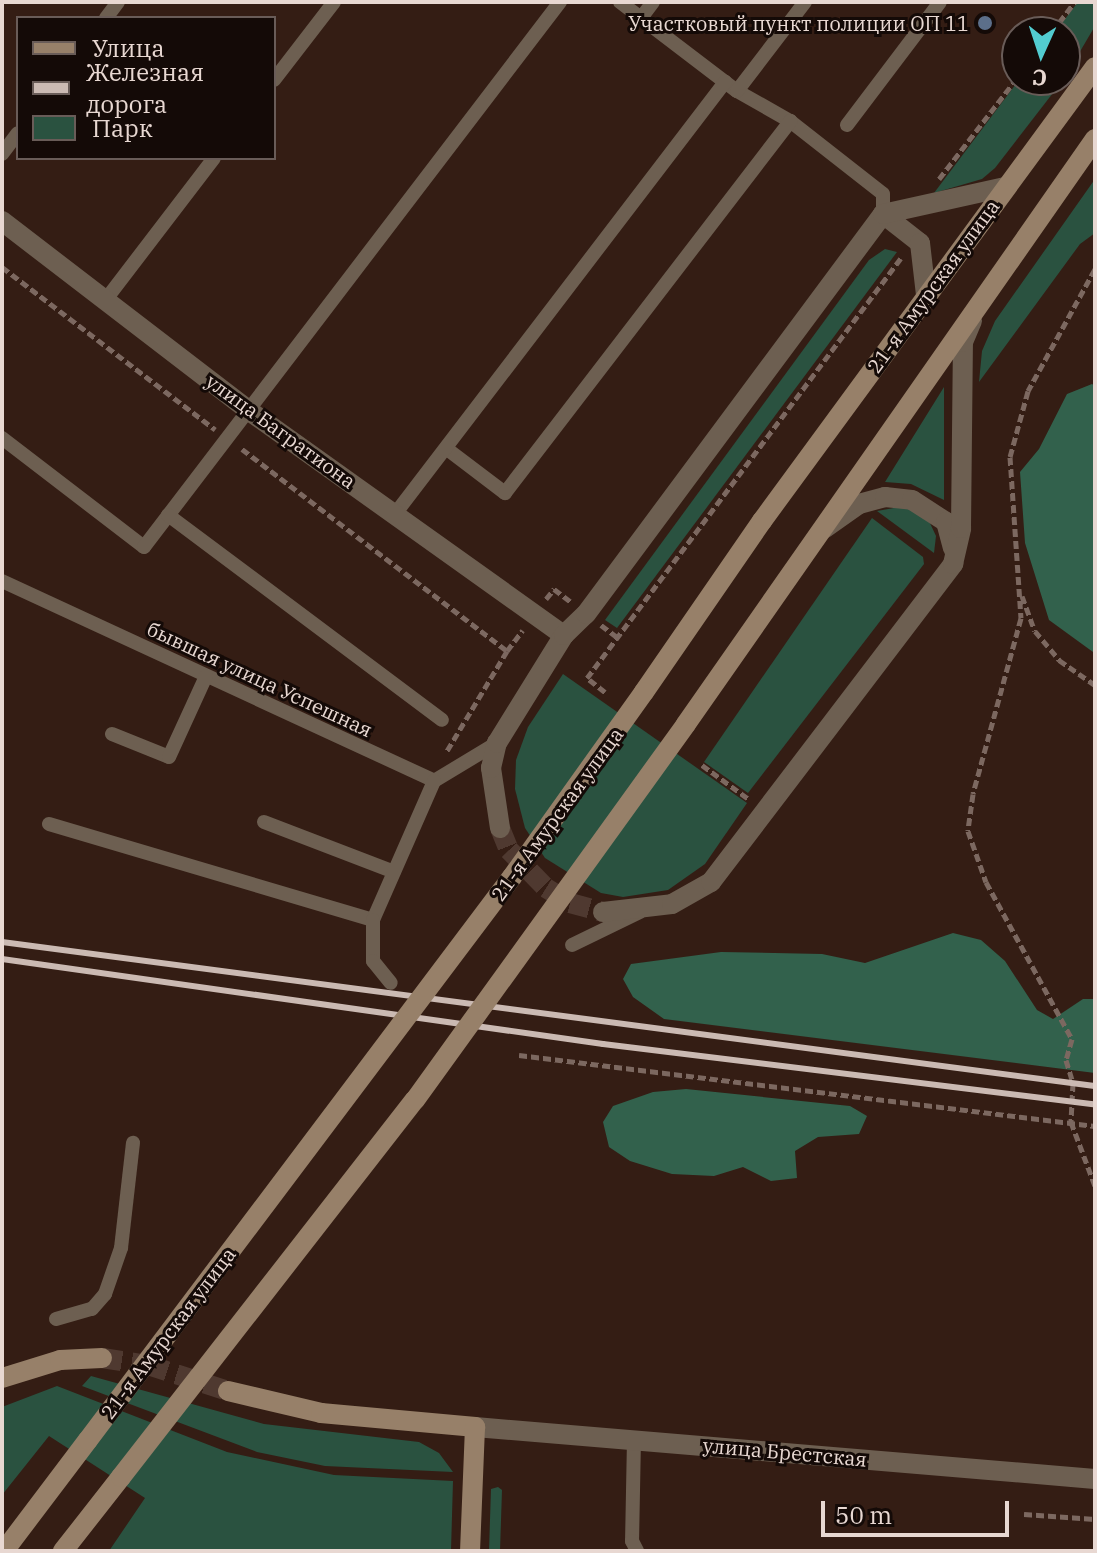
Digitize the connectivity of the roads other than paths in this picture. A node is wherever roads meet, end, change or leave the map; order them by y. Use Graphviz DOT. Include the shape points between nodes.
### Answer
graph roads {
  1 [pos="334,2"];
  2 [pos="560,2"];
  3 [pos="620,2"];
  4 [pos="653,2"];
  5 [pos="805,2"];
  6 [pos="940,2"];
  7 [pos="641,18"];
  8 [pos="1095,67"];
  9 [pos="276,77"];
  10 [pos="725,82"];
  11 [pos="737,91"];
  12 [pos="790,121"];
  13 [pos="847,125"];
  14 [pos="16,136"];
  15 [pos="1095,139"];
  16 [pos="2,154"];
  17 [pos="212,160"];
  18 [pos="1005,187"];
  19 [pos="883,214"];
  20 [pos="2,221"];
  21 [pos="926,295"];
  22 [pos="983,295"];
  23 [pos="107,298"];
  24 [pos="248,410"];
  25 [pos="2,438"];
  26 [pos="447,449"];
  27 [pos="395,514"];
  28 [pos="168,515"];
  29 [pos="821,531"];
  30 [pos="953,564"];
  31 [pos="2,581"];
  32 [pos="564,635"];
  33 [pos="206,676"];
  34 [pos="442,720"];
  35 [pos="112,734"];
  36 [pos="497,743"];
  37 [pos="434,781"];
  38 [pos="264,822"];
  39 [pos="49,824"];
  40 [pos="500,828"];
  41 [pos="394,872"];
  42 [pos="603,912"];
  43 [pos="640,912"];
  44 [pos="373,920"];
  45 [pos="572,945"];
  46 [pos="391,983"];
  47 [pos="133,1143"];
  48 [pos="56,1319"];
  49 [pos="102,1358"];
  50 [pos="2,1378"];
  51 [pos="228,1391"];
  52 [pos="475,1427"];
  53 [pos="634,1439"];
  54 [pos="1095,1479"];
  55 [pos="7,1545"];
  56 [pos="71,1546"];
  57 [pos="470,1551"];
  58 [pos="637,1551"];
  1 -- 9 [label="lane"];
  2 -- 24 [label="lane"];
  3 -- 7 [label="lane"];
  4 -- 7 [label="lane"];
  5 -- 11 [label="lane"];
  6 -- 13 [label="lane"];
  7 -- 10 [label="lane"];
  8 -- 18 [label="main road, 21-я Амурская улица"];
  10 -- 11 [label="lane"];
  10 -- 26 [label="lane"];
  11 -- 12 [label="lane"];
  12 -- 19 [label="lane" via="883,194"];
  12 -- 26 [label="lane" via="505,493"];
  14 -- 16 [label="lane"];
  15 -- 22 [label="main road"];
  17 -- 23 [label="lane"];
  18 -- 19 [label="street"];
  18 -- 21 [label="main road, 21-я Амурская улица"];
  19 -- 21 [label="street" via="920,243"];
  19 -- 32 [label="street" via="586,614"];
  20 -- 23 [label="street, улица Багратиона"];
  21 -- 55 [label="main road, 21-я Амурская улица, bridge" via="512,877"];
  22 -- 29 [label="main road"];
  22 -- 30 [label="street" via="963,342 961,528"];
  23 -- 24 [label="street, улица Багратиона"];
  24 -- 27 [label="street, улица Багратиона"];
  24 -- 28 [label="lane"];
  25 -- 28 [label="lane" via="144,547"];
  26 -- 27 [label="lane"];
  27 -- 32 [label="street, улица Багратиона"];
  28 -- 34 [label="lane"];
  29 -- 30 [label="street" via="859,504 885,497 912,500 946,522"];
  29 -- 56 [label="main road, bridge" via="415,1100"];
  30 -- 43 [label="street" via="711,882 672,904"];
  31 -- 33 [label="lane, бывшая улица Успешная"];
  32 -- 36 [label="street"];
  33 -- 35 [label="lane" via="169,757"];
  33 -- 37 [label="lane, бывшая улица Успешная"];
  36 -- 37 [label="lane"];
  36 -- 40 [label="street" via="491,768"];
  37 -- 41 [label="lane"];
  38 -- 41 [label="lane"];
  39 -- 44 [label="lane"];
  41 -- 44 [label="lane"];
  42 -- 43 [label="street"];
  43 -- 45 [label="lane"];
  44 -- 46 [label="lane" via="373,961"];
  47 -- 48 [label="lane" via="121,1248 105,1294 92,1309"];
  49 -- 50 [label="main road" via="60,1360"];
  51 -- 52 [label="main road" via="321,1413"];
  52 -- 53 [label="street, улица Брестская"];
  52 -- 57 [label="main road"];
  53 -- 54 [label="street, улица Брестская"];
  53 -- 58 [label="lane" via="632,1541"];
}
